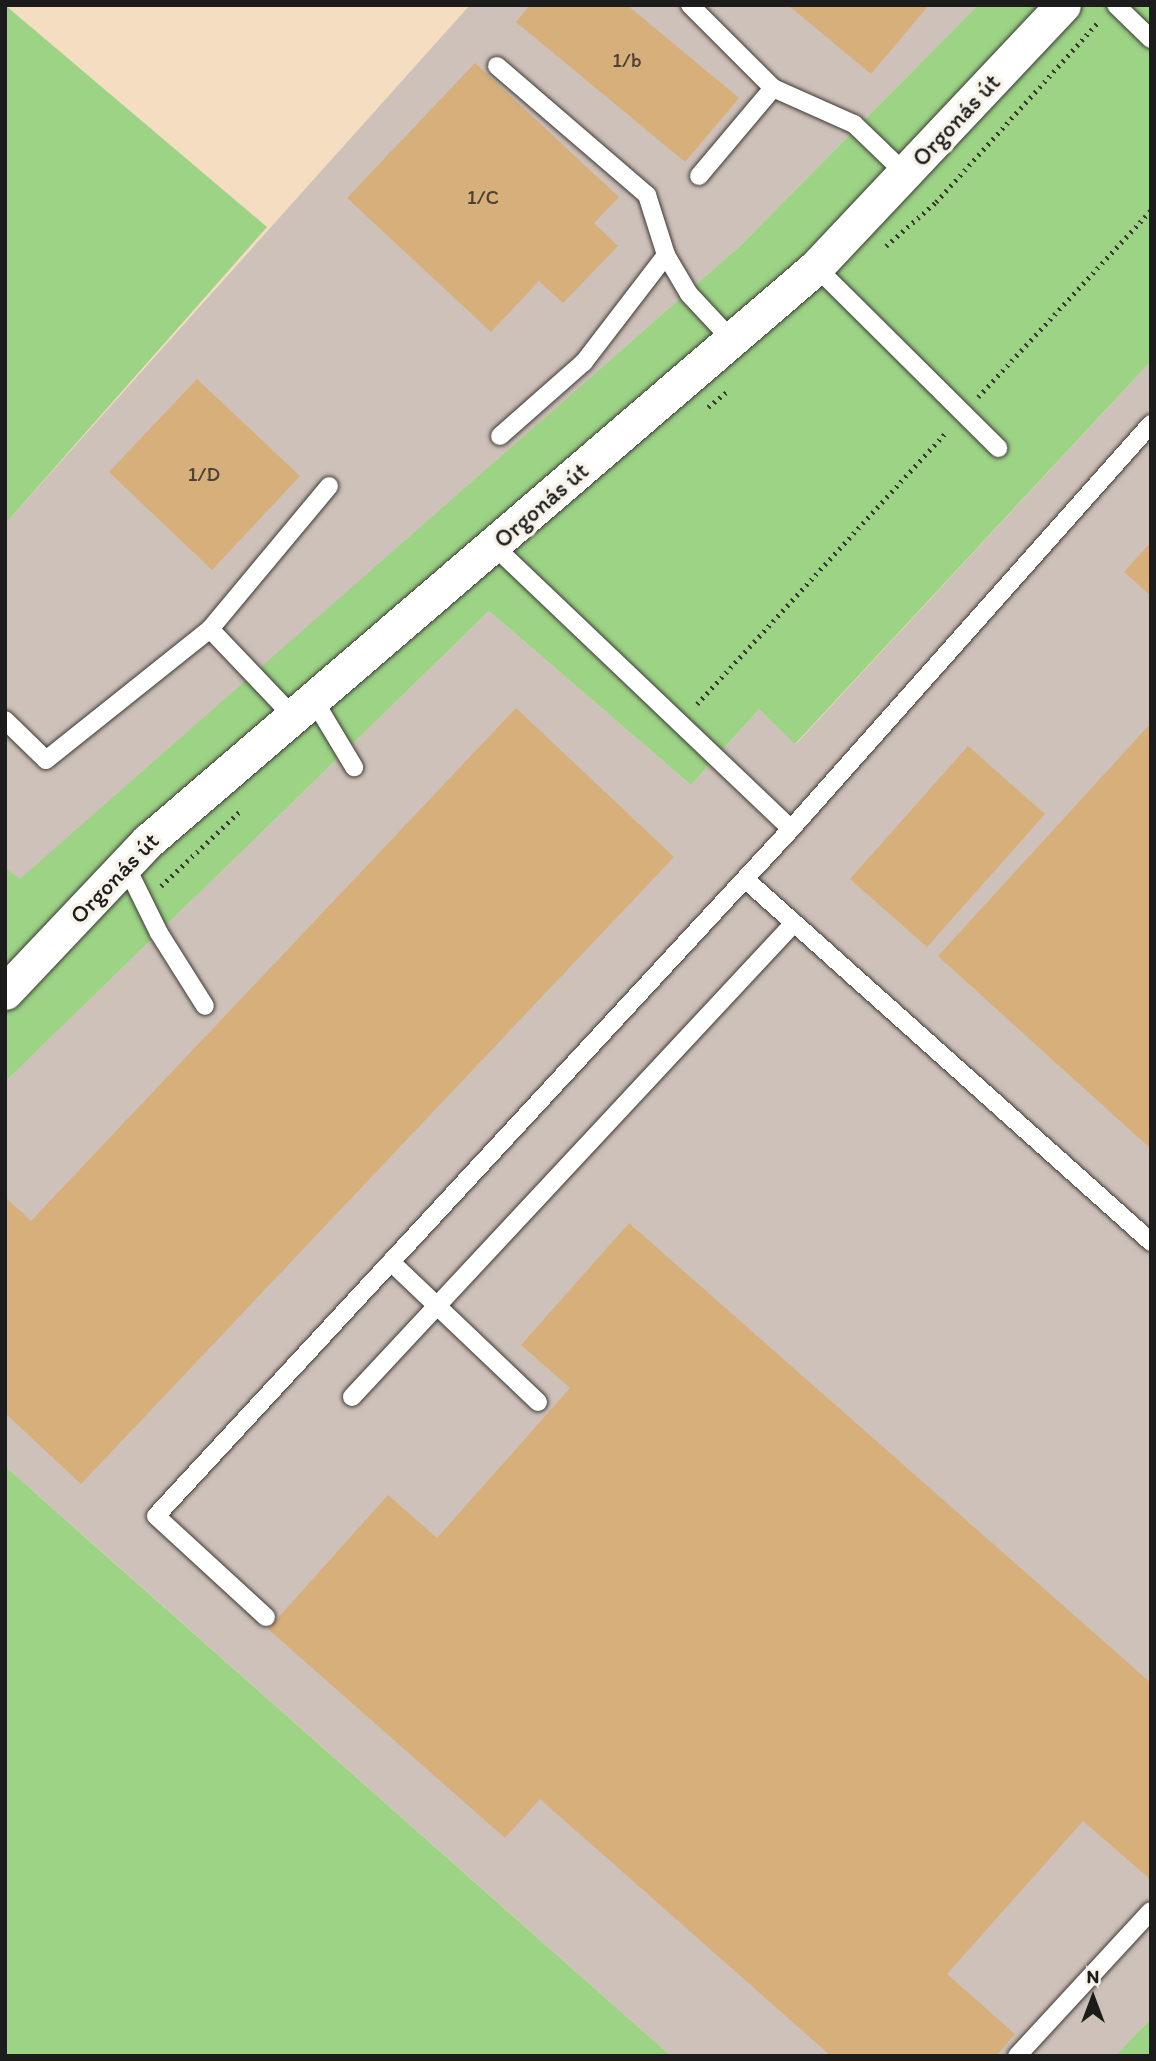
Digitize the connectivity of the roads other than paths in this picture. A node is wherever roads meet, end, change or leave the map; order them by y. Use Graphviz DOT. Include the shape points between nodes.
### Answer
graph roads {
  1 [pos="690,5"];
  2 [pos="1063,5"];
  3 [pos="1116,5"];
  4 [pos="1151,39"];
  5 [pos="497,66"];
  6 [pos="773,88"];
  7 [pos="906,174"];
  8 [pos="699,176"];
  9 [pos="666,255"];
  10 [pos="816,267"];
  11 [pos="730,338"];
  12 [pos="1151,424"];
  13 [pos="500,436"];
  14 [pos="998,447"];
  15 [pos="330,486"];
  16 [pos="494,546"];
  17 [pos="210,629"];
  18 [pos="302,706"];
  19 [pos="5,720"];
  20 [pos="355,767"];
  21 [pos="790,829"];
  22 [pos="125,864"];
  23 [pos="745,879"];
  24 [pos="794,923"];
  25 [pos="5,992"];
  26 [pos="205,1006"];
  27 [pos="1151,1242"];
  28 [pos="391,1262"];
  29 [pos="438,1304"];
  30 [pos="352,1397"];
  31 [pos="538,1402"];
  32 [pos="266,1617"];
  33 [pos="1151,1911"];
  34 [pos="1017,2056"];
  1 -- 6 [label="lane"];
  2 -- 7 [label="street, Orgonás út"];
  3 -- 4 [label="lane"];
  5 -- 9 [label="lane" via="647,195"];
  6 -- 7 [label="lane" via="854,124"];
  6 -- 8 [label="lane"];
  7 -- 10 [label="street, Orgonás út"];
  9 -- 11 [label="lane" via="689,294"];
  9 -- 13 [label="lane" via="584,362"];
  10 -- 11 [label="street, Orgonás út"];
  10 -- 14 [label="lane"];
  11 -- 16 [label="street, Orgonás út"];
  12 -- 21 [label="lane"];
  15 -- 17 [label="lane"];
  16 -- 18 [label="street, Orgonás út"];
  16 -- 21 [label="lane"];
  17 -- 18 [label="lane"];
  17 -- 19 [label="lane" via="46,760"];
  18 -- 20 [label="lane"];
  18 -- 22 [label="street, Orgonás út"];
  21 -- 23 [label="lane"];
  22 -- 25 [label="street, Orgonás út"];
  22 -- 26 [label="lane" via="159,933"];
  23 -- 24 [label="lane"];
  23 -- 28 [label="lane"];
  24 -- 27 [label="lane"];
  24 -- 29 [label="lane"];
  28 -- 29 [label="lane"];
  28 -- 32 [label="lane" via="156,1516"];
  29 -- 30 [label="lane"];
  29 -- 31 [label="lane"];
  33 -- 34 [label="lane"];
}
